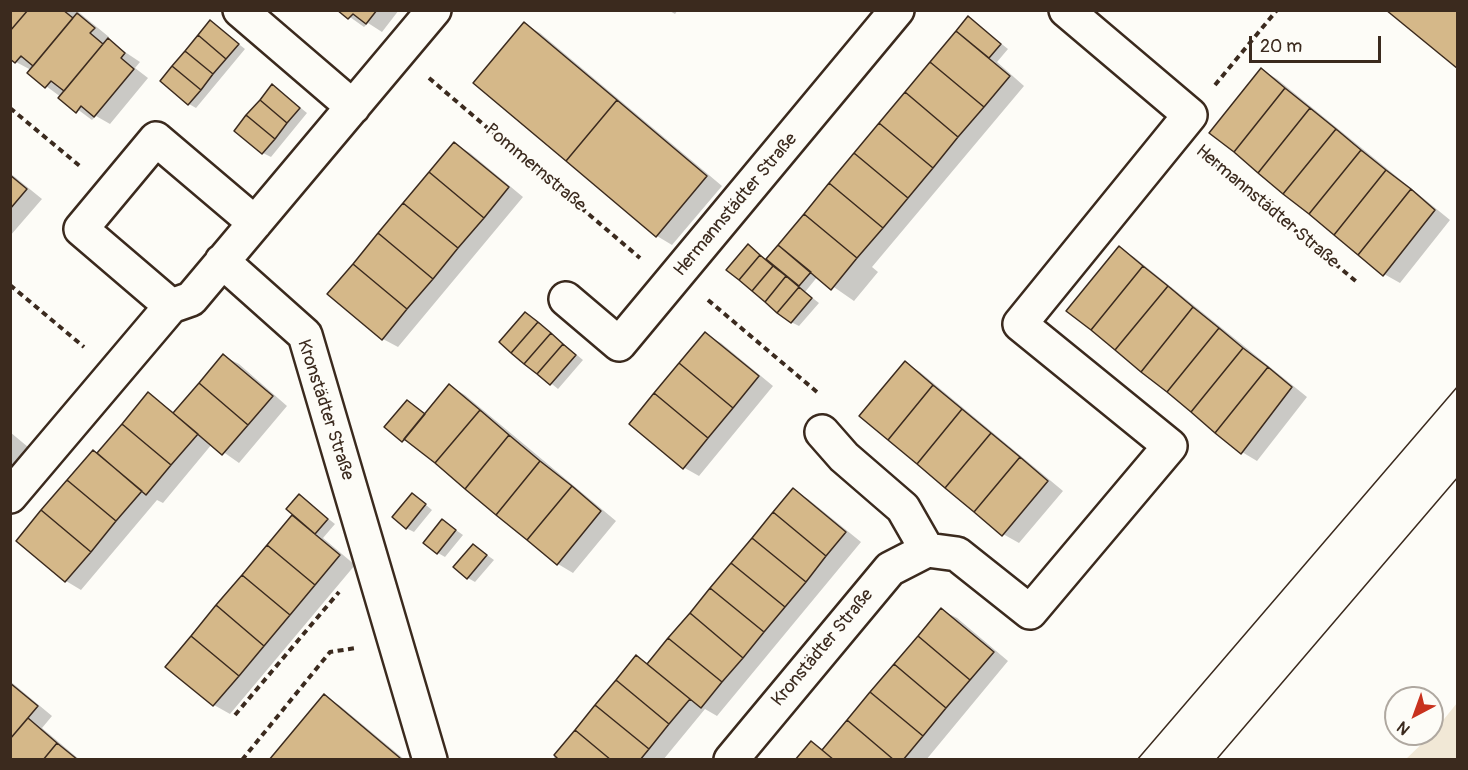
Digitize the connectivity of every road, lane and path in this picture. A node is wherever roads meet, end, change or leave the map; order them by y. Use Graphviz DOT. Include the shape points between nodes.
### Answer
graph roads {
  1 [pos="240,10"];
  2 [pos="434,10"];
  3 [pos="897,10"];
  4 [pos="1066,10"];
  5 [pos="1277,10"];
  6 [pos="399,53"];
  7 [pos="353,106"];
  8 [pos="10,108"];
  9 [pos="1182,123"];
  10 [pos="111,193"];
  11 [pos="255,223"];
  12 [pos="222,261"];
  13 [pos="674,279"];
  14 [pos="1358,283"];
  15 [pos="10,285"];
  16 [pos="566,299"];
  17 [pos="171,306"];
  18 [pos="115,373"];
  19 [pos="797,375"];
  20 [pos="822,432"];
  21 [pos="10,496"];
  22 [pos="927,550"];
  23 [pos="370,554"];
  24 [pos="395,641"];
  25 [pos="235,715"];
  26 [pos="242,759"];
  27 [pos="430,759"];
  28 [pos="730,759"];
  1 -- 7 [label="street"];
  2 -- 6 [label="street"];
  3 -- 13 [label="street, Hermannstädter Straße"];
  4 -- 9 [label="street"];
  5 -- 9 [label="path"];
  6 -- 7 [label="street"];
  6 -- 13 [label="path, Pommernstraße"];
  7 -- 11 [label="street"];
  8 -- 10 [label="path"];
  9 -- 14 [label="path, Hermannstädter Straße"];
  9 -- 22 [label="street" via="1020,324 1170,446 1029,612 957,554"];
  10 -- 11 [label="street" via="156,140"];
  10 -- 17 [label="street" via="81,229"];
  11 -- 12 [label="street"];
  12 -- 17 [label="street" via="191,299"];
  12 -- 23 [label="street, Kronstädter Straße" via="305,335"];
  13 -- 16 [label="street, Hermannstädter Straße" via="619,344"];
  13 -- 19 [label="path, Pommernstraße"];
  15 -- 18 [label="path"];
  17 -- 18 [label="street"];
  18 -- 21 [label="street"];
  20 -- 22 [label="street" via="844,457 903,508"];
  22 -- 28 [label="street, Kronstädter Straße" via="890,568"];
  23 -- 24 [label="street, Kronstädter Straße"];
  23 -- 25 [label="path"];
  24 -- 26 [label="path" via="330,652"];
  24 -- 27 [label="street, Kronstädter Straße"];
}
